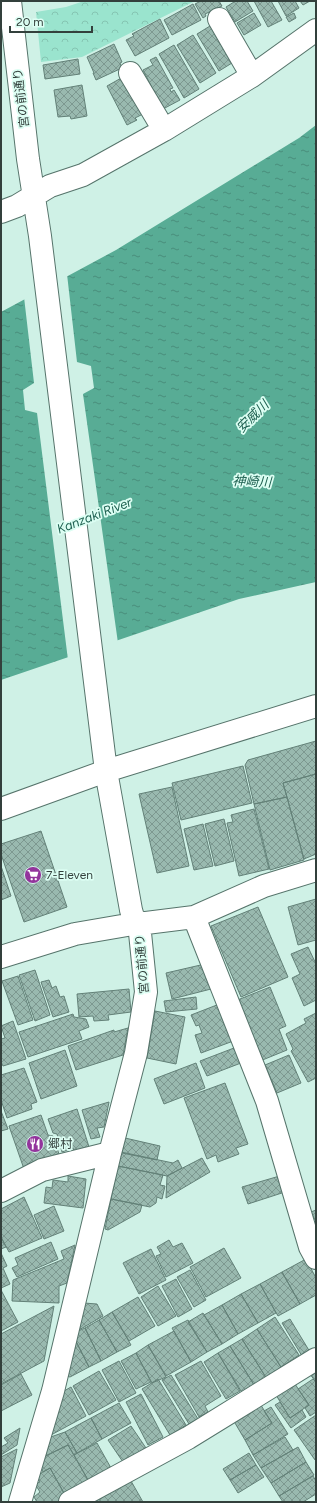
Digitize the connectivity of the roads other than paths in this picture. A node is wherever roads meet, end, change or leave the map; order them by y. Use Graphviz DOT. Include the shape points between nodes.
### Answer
graph roads {
  1 [pos="10,1"];
  2 [pos="219,19"];
  3 [pos="316,30"];
  4 [pos="130,73"];
  5 [pos="252,76"];
  6 [pos="164,130"];
  7 [pos="34,204"];
  8 [pos="1,212"];
  9 [pos="316,706"];
  10 [pos="105,762"];
  11 [pos="1,809"];
  12 [pos="316,870"];
  13 [pos="194,917"];
  14 [pos="139,923"];
  15 [pos="1,957"];
  16 [pos="110,1153"];
  17 [pos="1,1191"];
  18 [pos="316,1258"];
  19 [pos="316,1359"];
  20 [pos="20,1502"];
  21 [pos="70,1502"];
  1 -- 7 [label="street, 宮の前通り"];
  2 -- 5 [label="street"];
  3 -- 5 [label="street"];
  4 -- 6 [label="street"];
  5 -- 6 [label="street"];
  6 -- 7 [label="street" via="84,175 50,186"];
  7 -- 8 [label="street" via="17,206"];
  7 -- 10 [label="street, 宮の前通り"];
  9 -- 10 [label="street"];
  10 -- 11 [label="street"];
  10 -- 14 [label="street, 宮の前通り" via="131,910"];
  12 -- 13 [label="street" via="264,886"];
  13 -- 14 [label="street"];
  13 -- 18 [label="street" via="267,1101 310,1247"];
  14 -- 15 [label="street" via="75,934"];
  14 -- 16 [label="street, 宮の前通り" via="146,992 136,1053"];
  16 -- 17 [label="street" via="42,1170"];
  16 -- 20 [label="street, 宮の前通り" via="53,1391"];
  19 -- 21 [label="street" via="188,1438"];
}
